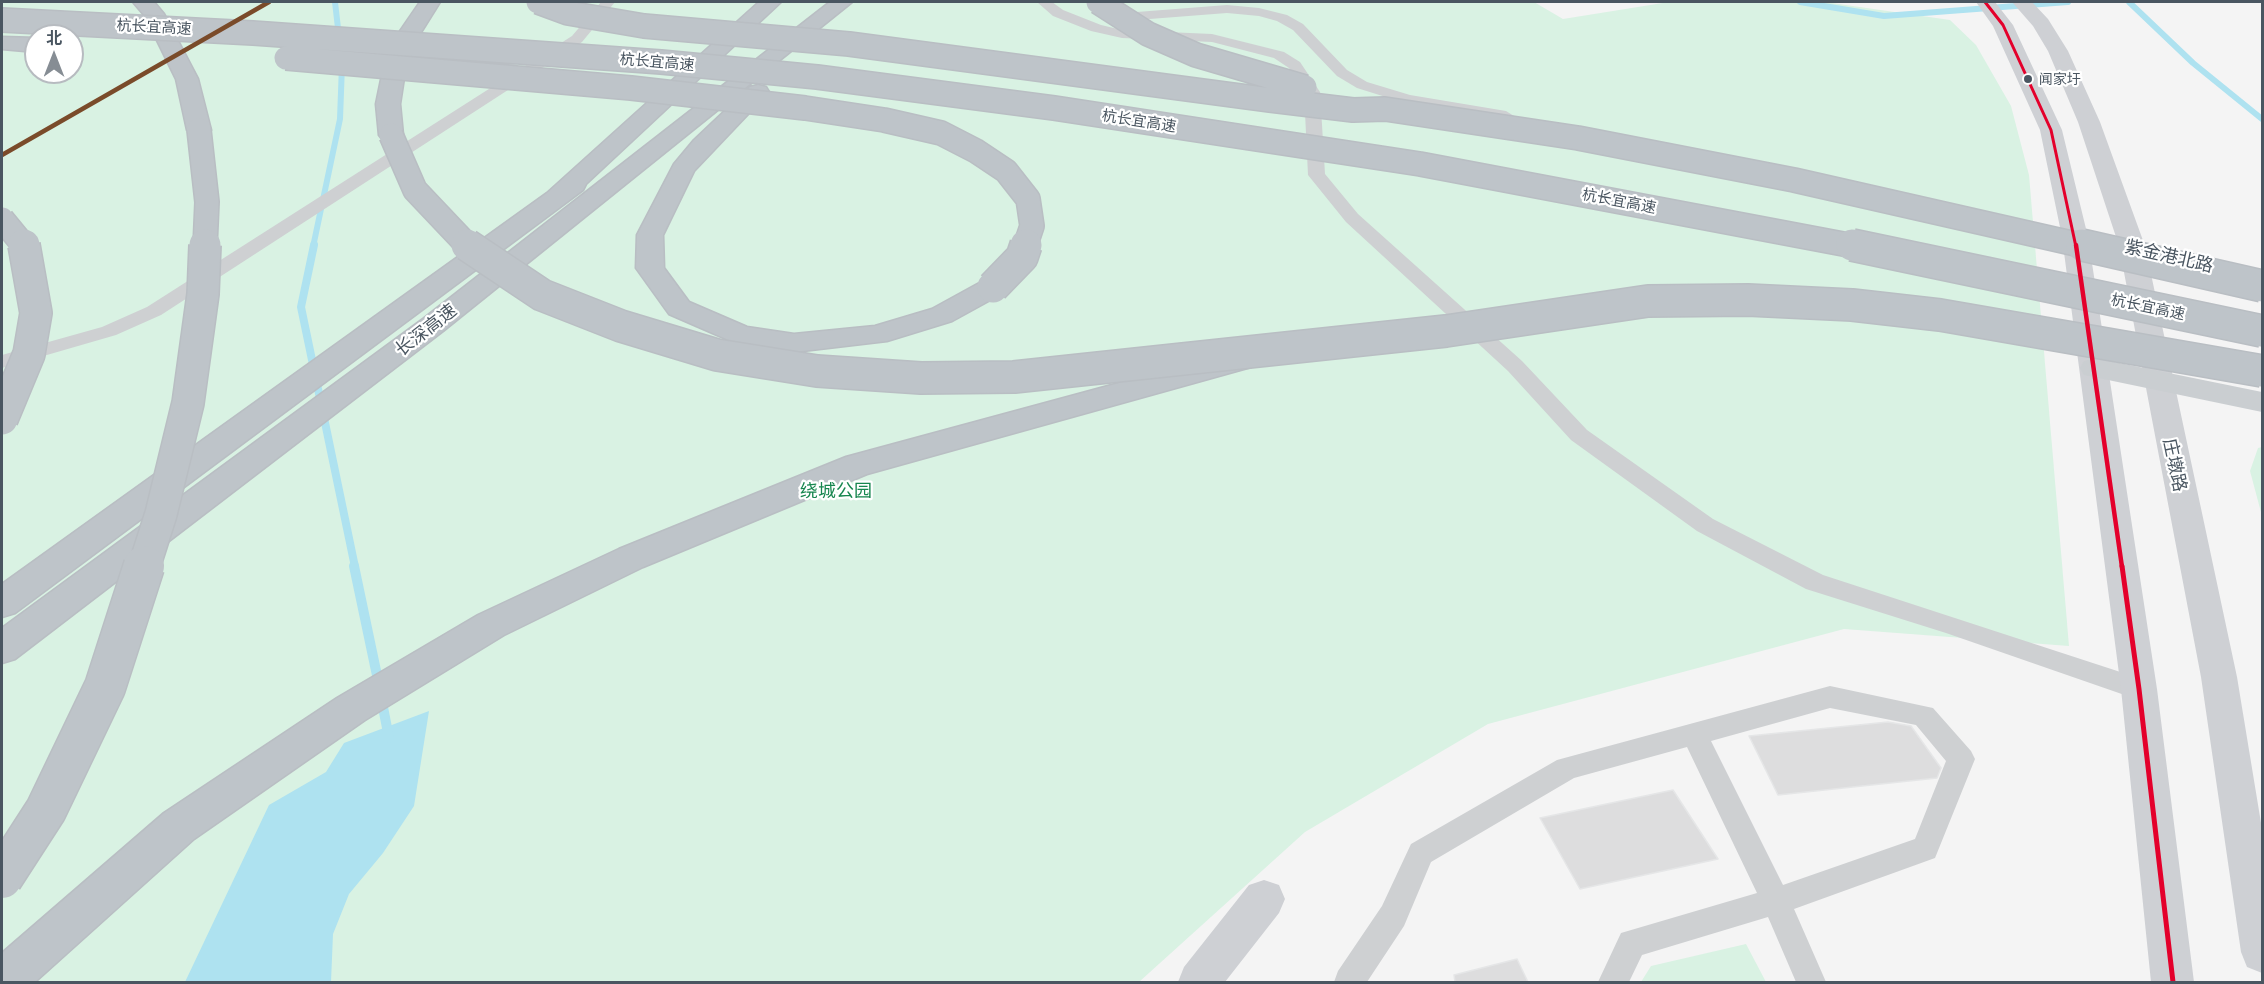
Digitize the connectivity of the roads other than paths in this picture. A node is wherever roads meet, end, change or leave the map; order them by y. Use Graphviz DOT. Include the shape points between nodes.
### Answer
graph roads {
  1 [pos="143,2"];
  2 [pos="430,2"];
  3 [pos="538,2"];
  4 [pos="608,2"];
  5 [pos="771,2"];
  6 [pos="813,2"];
  7 [pos="844,2"];
  8 [pos="1044,2"];
  9 [pos="1098,2"];
  10 [pos="1985,2"];
  11 [pos="2021,2"];
  12 [pos="2,8"];
  13 [pos="1070,18"];
  14 [pos="2,20"];
  15 [pos="2,43"];
  16 [pos="24,44"];
  17 [pos="84,47"];
  18 [pos="205,53"];
  19 [pos="263,56"];
  20 [pos="1385,109"];
  21 [pos="544,209"];
  22 [pos="2,219"];
  23 [pos="2075,237"];
  24 [pos="2132,246"];
  25 [pos="2262,279"];
  26 [pos="2262,286"];
  27 [pos="2262,312"];
  28 [pos="2262,331"];
  29 [pos="1292,345"];
  30 [pos="2,362"];
  31 [pos="2095,368"];
  32 [pos="2262,371"];
  33 [pos="2158,382"];
  34 [pos="2262,402"];
  35 [pos="2,419"];
  36 [pos="2,603"];
  37 [pos="2,648"];
  38 [pos="2139,689"];
  39 [pos="1694,734"];
  40 [pos="2,879"];
  41 [pos="1264,899"];
  42 [pos="1776,901"];
  43 [pos="2262,952"];
  44 [pos="2,982"];
  45 [pos="1199,982"];
  46 [pos="1349,982"];
  47 [pos="1613,982"];
  48 [pos="1811,982"];
  49 [pos="2173,982"];
  1 -- 40 [label="highway, bridge" via="154,14 187,79 199,130 207,202 203,294 188,403 161,514 105,687 46,810"];
  2 -- 29 [label="highway, bridge" via="395,65 388,104 391,135 415,190 430,206 468,246 542,296 621,326 717,355 817,371 921,378 1014,377"];
  3 -- 20 [label="highway, bridge" via="568,13 644,26 849,44 1270,100 1353,110"];
  4 -- 30 [label="street" via="577,39 154,311 109,331"];
  5 -- 21 [label="highway"];
  6 -- 21 [label="highway, 长深高速"];
  7 -- 19 [label="highway, bridge" via="683,169 650,235 650,268 679,308 741,335 794,343 877,335 942,315 993,287 1022,257 1032,226 1028,199 1006,171 976,151 941,134 884,120 816,110 689,95"];
  7 -- 37 [label="highway, 长深高速" via="433,325"];
  8 -- 13 [label="street"];
  9 -- 20 [label="highway, bridge" via="1148,34 1196,55"];
  10 -- 23 [label="main road" via="2003,25 2051,130"];
  11 -- 24 [label="main road, 庄墩路" via="2041,23 2058,51 2089,122"];
  12 -- 27 [label="highway, 杭长宜高速" via="274,20 681,50 1072,96 1641,186"];
  13 -- 23 [label="street" via="1100,20 1227,9 1259,12 1298,27 1342,73 1381,92 1761,162 1926,207"];
  13 -- 38 [label="street" via="1122,34 1212,38 1279,55 1295,65 1312,92 1317,175 1352,218 1515,366 1579,435 1705,525 1815,582"];
  14 -- 28 [label="highway, 杭长宜高速, bridge" via="661,62 1042,106 1420,164 1802,235"];
  15 -- 16 [label="highway"];
  17 -- 18 [label="highway"];
  20 -- 26 [label="highway, bridge" via="1578,138 1794,180"];
  21 -- 36 [label="highway, 长深高速"];
  22 -- 35 [label="highway, bridge" via="25,246 36,313 29,354"];
  23 -- 24 [label="main road, 紫金港北路"];
  23 -- 31 [label="main road"];
  24 -- 25 [label="main road, 紫金港北路"];
  24 -- 33 [label="main road, 庄墩路"];
  29 -- 32 [label="highway, bridge" via="1446,331 1648,301 1748,300 1852,305 1940,315"];
  29 -- 44 [label="highway, bridge" via="1108,399 857,465 631,558 491,626 351,709 179,826"];
  31 -- 33 [label="main road"];
  31 -- 38 [label="main road"];
  33 -- 34 [label="main road"];
  33 -- 43 [label="main road, 庄墩路" via="2219,677"];
  38 -- 49 [label="main road"];
  39 -- 42 [label="street"];
  39 -- 42 [label="street" via="1830,696 1924,716 1961,759 1925,849"];
  39 -- 46 [label="street" via="1567,768 1421,854 1393,916"];
  41 -- 45 [label="main road"];
  42 -- 47 [label="street" via="1632,943"];
  42 -- 48 [label="street"];
}
